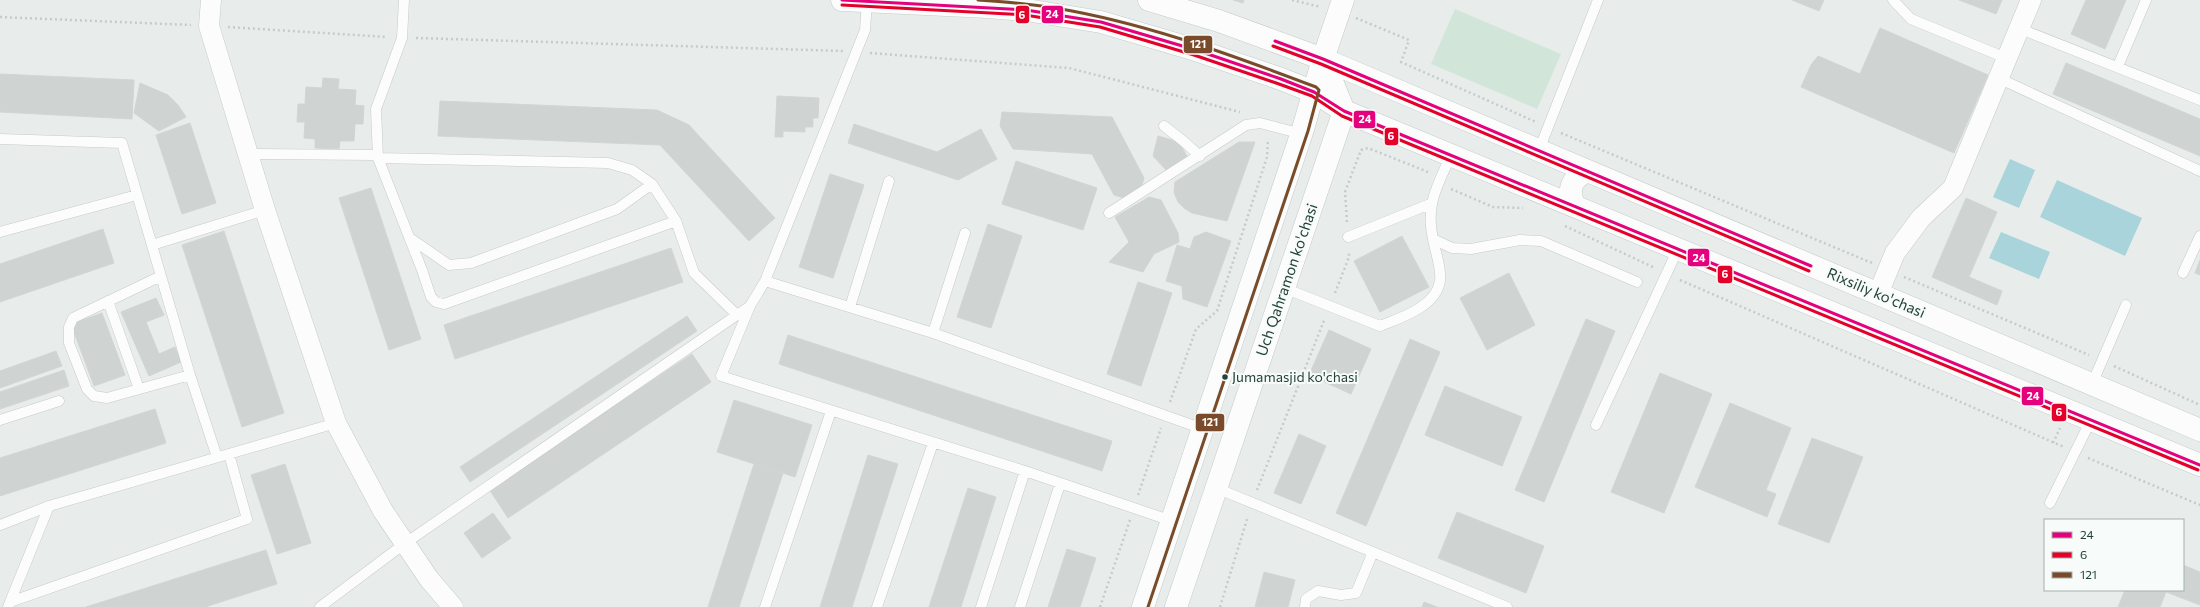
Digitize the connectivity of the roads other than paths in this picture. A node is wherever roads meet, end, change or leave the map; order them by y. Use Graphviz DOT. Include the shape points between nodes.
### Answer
graph roads {
  1 [pos="211,0"];
  2 [pos="404,0"];
  3 [pos="842,0"];
  4 [pos="1148,0"];
  5 [pos="1343,0"];
  6 [pos="1598,0"];
  7 [pos="1893,0"];
  8 [pos="2031,0"];
  9 [pos="2146,0"];
  10 [pos="867,1"];
  11 [pos="966,3"];
  12 [pos="2018,28"];
  13 [pos="2006,58"];
  14 [pos="1323,59"];
  15 [pos="2118,66"];
  16 [pos="1998,78"];
  17 [pos="1314,92"];
  18 [pos="2200,100"];
  19 [pos="1344,111"];
  20 [pos="1164,126"];
  21 [pos="1302,134"];
  22 [pos="0,139"];
  23 [pos="1539,150"];
  24 [pos="248,154"];
  25 [pos="1451,155"];
  26 [pos="1200,156"];
  27 [pos="378,158"];
  28 [pos="1588,171"];
  29 [pos="2200,171"];
  30 [pos="889,181"];
  31 [pos="652,184"];
  32 [pos="137,195"];
  33 [pos="1430,204"];
  34 [pos="1574,206"];
  35 [pos="265,210"];
  36 [pos="1110,213"];
  37 [pos="676,221"];
  38 [pos="0,232"];
  39 [pos="965,233"];
  40 [pos="2200,236"];
  41 [pos="1348,237"];
  42 [pos="410,238"];
  43 [pos="1433,239"];
  44 [pos="152,245"];
  45 [pos="1678,249"];
  46 [pos="2183,273"];
  47 [pos="161,276"];
  48 [pos="765,281"];
  49 [pos="1637,282"];
  50 [pos="1284,288"];
  51 [pos="1878,294"];
  52 [pos="108,301"];
  53 [pos="2126,305"];
  54 [pos="750,306"];
  55 [pos="850,307"];
  56 [pos="737,315"];
  57 [pos="1951,325"];
  58 [pos="933,333"];
  59 [pos="1938,357"];
  60 [pos="190,375"];
  61 [pos="2092,384"];
  62 [pos="139,389"];
  63 [pos="59,401"];
  64 [pos="831,411"];
  65 [pos="0,420"];
  66 [pos="2091,420"];
  67 [pos="336,423"];
  68 [pos="1596,425"];
  69 [pos="1203,429"];
  70 [pos="2200,430"];
  71 [pos="933,443"];
  72 [pos="229,454"];
  73 [pos="217,457"];
  74 [pos="2200,465"];
  75 [pos="1025,472"];
  76 [pos="1060,484"];
  77 [pos="1216,488"];
  78 [pos="2050,503"];
  79 [pos="49,506"];
  80 [pos="1172,521"];
  81 [pos="0,525"];
  82 [pos="404,544"];
  83 [pos="1373,552"];
  84 [pos="9,604"];
  85 [pos="320,607"];
  86 [pos="453,607"];
  87 [pos="765,607"];
  88 [pos="877,607"];
  89 [pos="981,607"];
  90 [pos="1020,607"];
  91 [pos="1143,607"];
  92 [pos="1176,607"];
  93 [pos="1305,607"];
  94 [pos="1507,607"];
  1 -- 24 [label="street" via="209,26"];
  2 -- 27 [label="lane" via="402,38 376,109"];
  3 -- 10 [label="main road"];
  4 -- 14 [label="main road, Rixsiliy ko'chasi" via="1219,21"];
  5 -- 14 [label="main road, Uch Qahramon ko'chasi"];
  6 -- 23 [label="lane"];
  7 -- 13 [label="lane" via="1911,19"];
  8 -- 12 [label="street"];
  9 -- 15 [label="lane"];
  10 -- 11 [label="main road"];
  10 -- 48 [label="lane" via="865,30"];
  11 -- 17 [label="main road" via="1101,22 1196,50"];
  12 -- 13 [label="street"];
  12 -- 15 [label="lane"];
  13 -- 16 [label="street"];
  14 -- 17 [label="main road, Uch Qahramon ko'chasi"];
  14 -- 19 [label="main road"];
  14 -- 23 [label="main road, Rixsiliy ko'chasi"];
  15 -- 18 [label="lane"];
  16 -- 29 [label="lane"];
  16 -- 51 [label="street" via="1953,188 1921,218 1895,253"];
  17 -- 19 [label="main road"];
  17 -- 21 [label="main road, Uch Qahramon ko'chasi"];
  19 -- 25 [label="main road"];
  19 -- 50 [label="main road, Uch Qahramon ko'chasi"];
  20 -- 26 [label="lane"];
  21 -- 26 [label="lane" via="1260,123 1246,125"];
  21 -- 69 [label="main road, Uch Qahramon ko'chasi"];
  22 -- 32 [label="lane" via="122,143"];
  23 -- 28 [label="main road, Rixsiliy ko'chasi"];
  24 -- 27 [label="lane" via="375,155"];
  24 -- 35 [label="street"];
  25 -- 33 [label="lane"];
  25 -- 34 [label="main road"];
  26 -- 36 [label="lane"];
  27 -- 31 [label="lane" via="608,163 632,170"];
  27 -- 42 [label="lane"];
  28 -- 34 [label="main road" via="1571,184"];
  28 -- 51 [label="main road, Rixsiliy ko'chasi"];
  30 -- 55 [label="lane"];
  31 -- 37 [label="lane"];
  31 -- 42 [label="lane" via="617,208 471,263 449,264"];
  32 -- 38 [label="lane"];
  32 -- 44 [label="lane"];
  33 -- 41 [label="lane"];
  33 -- 43 [label="lane"];
  34 -- 45 [label="main road"];
  35 -- 44 [label="lane"];
  35 -- 67 [label="street"];
  37 -- 42 [label="lane" via="444,304 431,298"];
  37 -- 56 [label="lane" via="694,273"];
  39 -- 58 [label="lane"];
  40 -- 46 [label="lane"];
  43 -- 49 [label="lane" via="1452,248 1471,250 1520,240 1541,241"];
  43 -- 50 [label="lane" via="1440,281 1434,296 1411,313 1380,326"];
  44 -- 47 [label="lane"];
  45 -- 59 [label="main road"];
  45 -- 68 [label="lane"];
  47 -- 52 [label="lane"];
  47 -- 60 [label="lane"];
  48 -- 54 [label="lane"];
  48 -- 55 [label="lane"];
  50 -- 77 [label="main road, Uch Qahramon ko'chasi"];
  51 -- 57 [label="main road, Rixsiliy ko'chasi"];
  52 -- 62 [label="lane"];
  52 -- 62 [label="lane" via="73,318 69,327 69,343 87,389 94,396 107,398"];
  53 -- 61 [label="lane"];
  54 -- 56 [label="lane"];
  54 -- 64 [label="lane" via="721,376"];
  55 -- 58 [label="lane"];
  56 -- 82 [label="lane"];
  57 -- 59 [label="main road" via="1956,334 1955,345"];
  57 -- 61 [label="main road, Rixsiliy ko'chasi"];
  58 -- 69 [label="lane"];
  59 -- 66 [label="main road"];
  60 -- 62 [label="lane"];
  60 -- 73 [label="lane"];
  61 -- 70 [label="main road, Rixsiliy ko'chasi"];
  63 -- 65 [label="lane"];
  64 -- 71 [label="lane"];
  64 -- 87 [label="lane"];
  66 -- 74 [label="main road"];
  66 -- 78 [label="lane"];
  67 -- 72 [label="lane"];
  67 -- 82 [label="street" via="373,494"];
  69 -- 80 [label="main road, Uch Qahramon ko'chasi"];
  71 -- 75 [label="lane"];
  71 -- 88 [label="lane"];
  72 -- 73 [label="lane"];
  72 -- 84 [label="lane" via="247,519"];
  73 -- 79 [label="lane"];
  75 -- 76 [label="lane"];
  75 -- 89 [label="lane"];
  76 -- 80 [label="lane"];
  76 -- 90 [label="lane"];
  77 -- 83 [label="lane"];
  77 -- 92 [label="main road, Uch Qahramon ko'chasi"];
  79 -- 81 [label="lane"];
  79 -- 84 [label="lane"];
  80 -- 91 [label="main road, Uch Qahramon ko'chasi"];
  82 -- 85 [label="lane"];
  82 -- 86 [label="street"];
  83 -- 93 [label="lane" via="1356,594 1341,595 1318,591 1306,599"];
  83 -- 94 [label="lane"];
}
